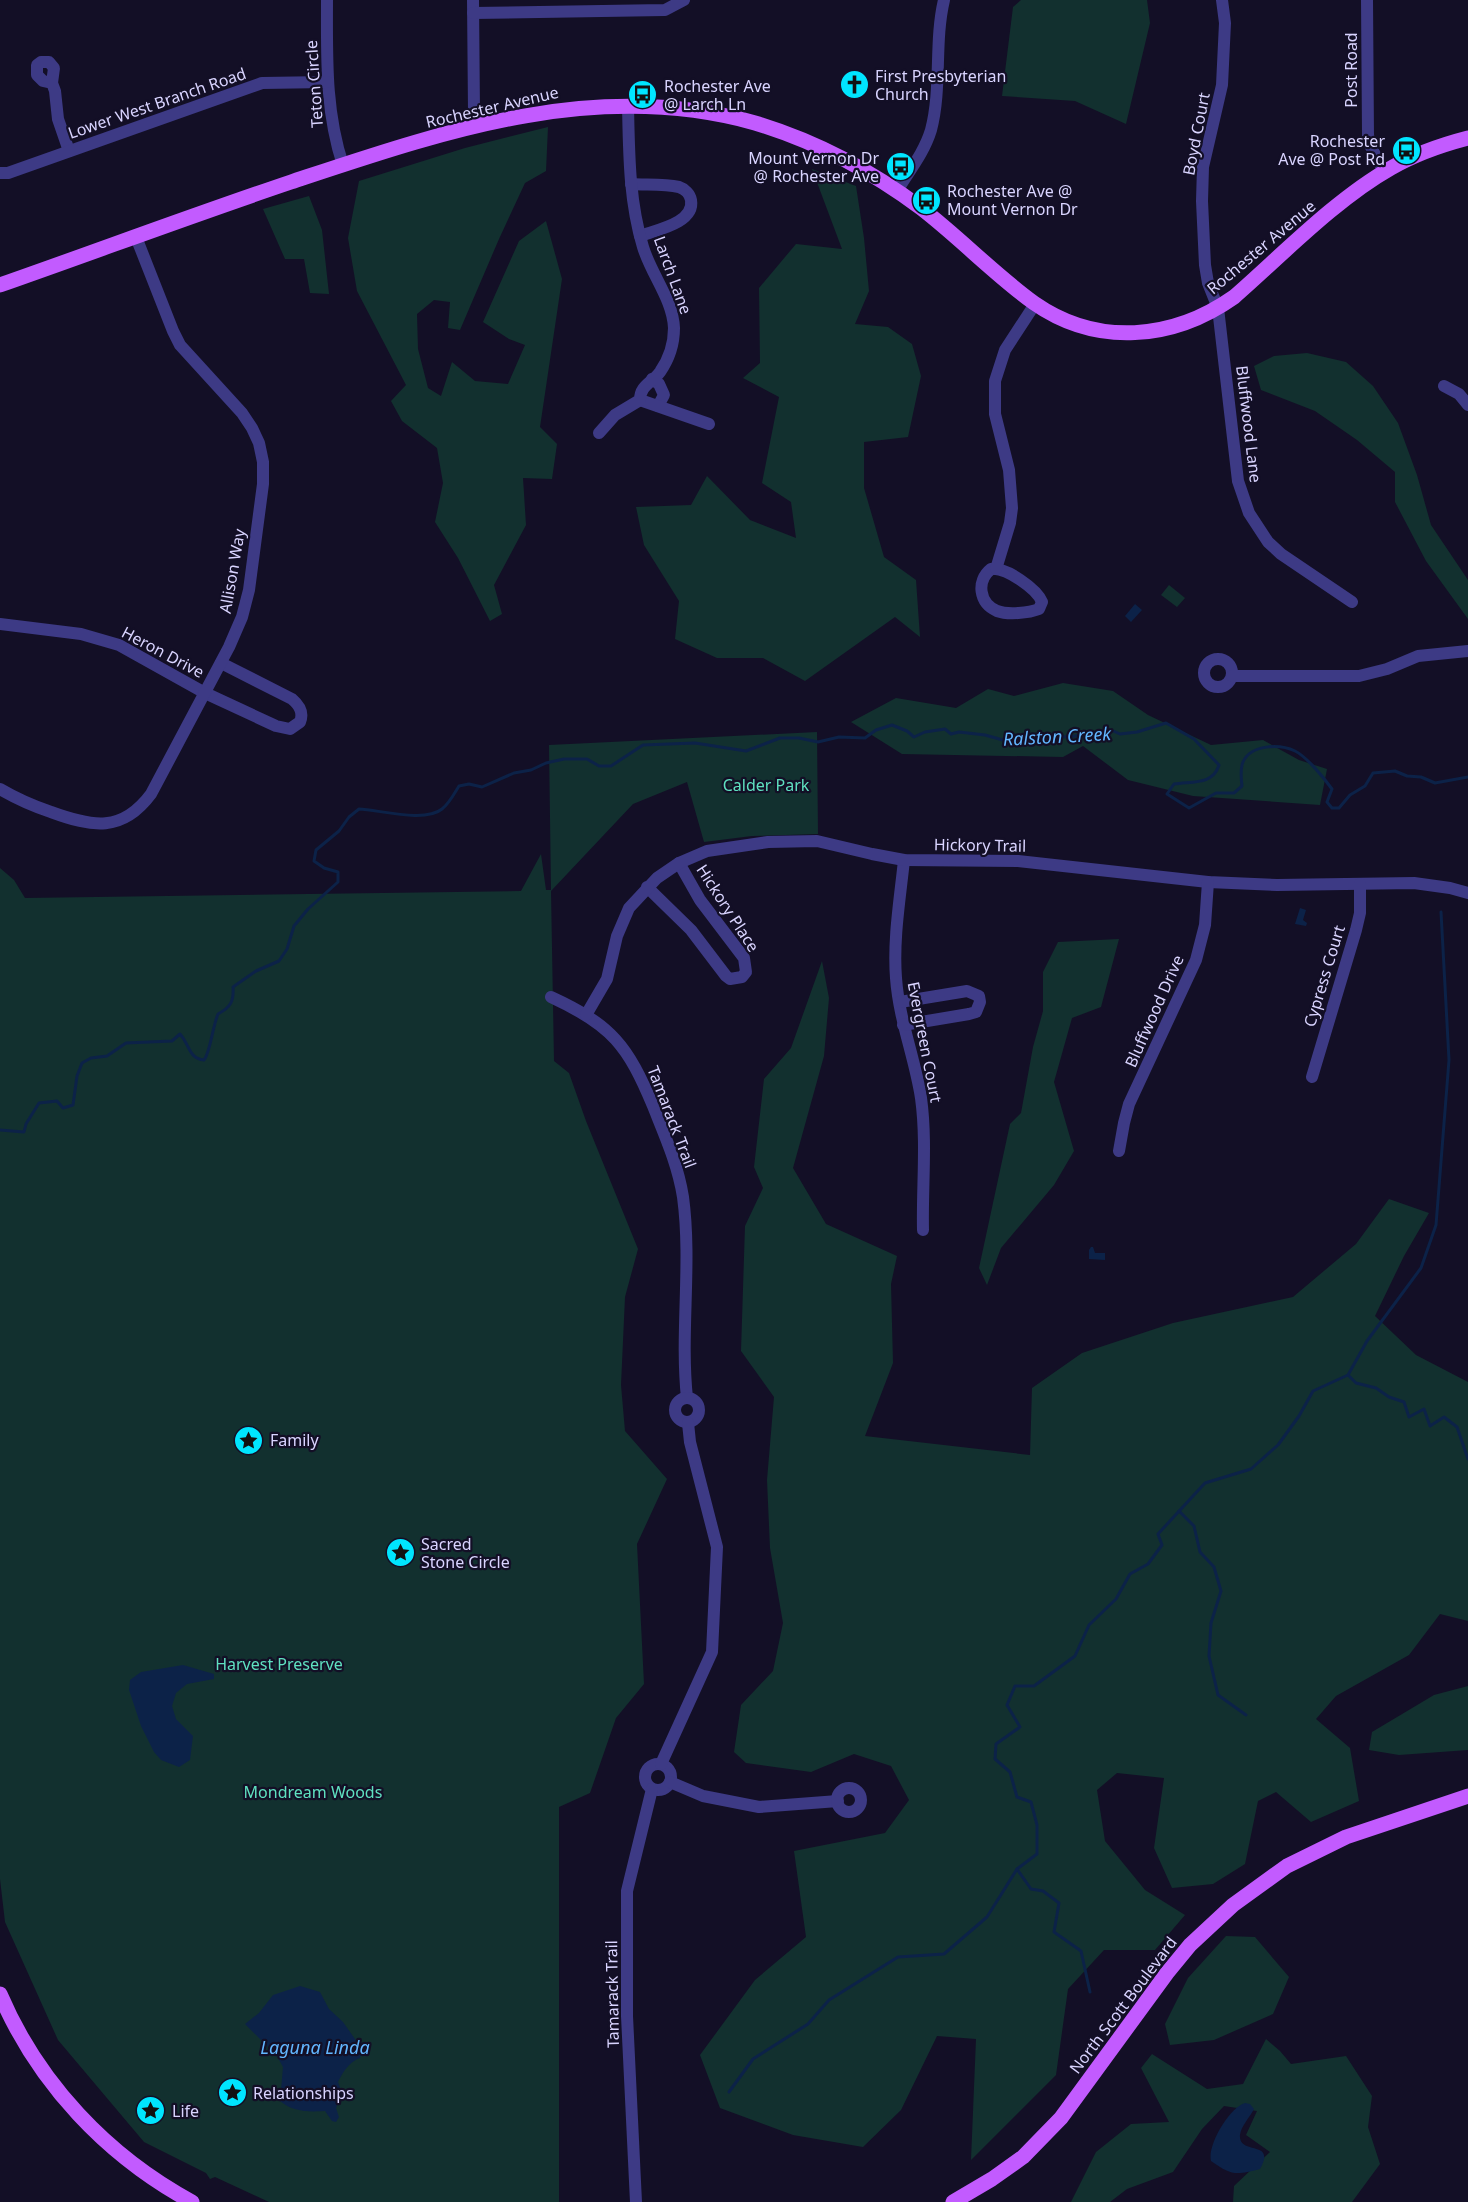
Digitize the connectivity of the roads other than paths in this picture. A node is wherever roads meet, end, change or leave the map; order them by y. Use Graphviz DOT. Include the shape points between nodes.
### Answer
graph roads {
  1 [pos="327,0"];
  2 [pos="684,0"];
  3 [pos="944,0"];
  4 [pos="1222,0"];
  5 [pos="1367,0"];
  6 [pos="473,6"];
  7 [pos="327,82"];
  8 [pos="52,83"];
  9 [pos="628,105"];
  10 [pos="479,126"];
  11 [pos="1468,138"];
  12 [pos="69,151"];
  13 [pos="343,165"];
  14 [pos="1384,172"];
  15 [pos="0,173"];
  16 [pos="631,184"];
  17 [pos="897,191"];
  18 [pos="640,236"];
  19 [pos="136,237"];
  20 [pos="0,285"];
  21 [pos="1035,304"];
  22 [pos="1218,308"];
  23 [pos="652,379"];
  24 [pos="1444,386"];
  25 [pos="640,400"];
  26 [pos="1468,405"];
  27 [pos="658,406"];
  28 [pos="709,423"];
  29 [pos="598,433"];
  30 [pos="996,569"];
  31 [pos="1352,602"];
  32 [pos="0,624"];
  33 [pos="1468,651"];
  34 [pos="220,663"];
  35 [pos="1232,676"];
  36 [pos="205,693"];
  37 [pos="0,789"];
  38 [pos="904,860"];
  39 [pos="679,863"];
  40 [pos="1208,882"];
  41 [pos="1360,884"];
  42 [pos="647,887"];
  43 [pos="1468,893"];
  44 [pos="551,997"];
  45 [pos="900,1002"];
  46 [pos="586,1015"];
  47 [pos="903,1025"];
  48 [pos="1312,1077"];
  49 [pos="1119,1151"];
  50 [pos="923,1230"];
  51 [pos="662,1764"];
  52 [pos="670,1782"];
  53 [pos="652,1789"];
  54 [pos="1468,1796"];
  55 [pos="837,1801"];
  56 [pos="0,1994"];
  57 [pos="192,2202"];
  58 [pos="636,2202"];
  59 [pos="953,2202"];
  1 -- 7 [label="street, Teton Circle"];
  2 -- 6 [label="street" via="665,10"];
  3 -- 17 [label="street" via="931,130 918,160"];
  4 -- 22 [label="street, Boyd Court" via="1222,85 1203,167 1202,201 1204,265"];
  5 -- 14 [label="street, Post Road" via="1368,135"];
  6 -- 10 [label="street" via="474,112"];
  7 -- 12 [label="street, Lower West Branch Road" via="262,83"];
  7 -- 13 [label="street, Teton Circle" via="330,114"];
  8 -- 12 [label="street"];
  9 -- 10 [label="main road, Rochester Avenue" via="562,109"];
  9 -- 16 [label="street, Larch Lane"];
  9 -- 17 [label="main road, Rochester Avenue" via="690,110 755,124 818,146"];
  10 -- 13 [label="main road, Rochester Avenue"];
  11 -- 14 [label="main road, Rochester Avenue" via="1432,149"];
  12 -- 15 [label="street, Lower West Branch Road"];
  13 -- 19 [label="main road, Rochester Avenue"];
  14 -- 22 [label="main road, Rochester Avenue"];
  16 -- 18 [label="street, Larch Lane"];
  16 -- 18 [label="street" via="681,188 692,202 682,220"];
  17 -- 21 [label="main road, Rochester Avenue"];
  18 -- 23 [label="street, Larch Lane" via="674,325 671,350"];
  19 -- 20 [label="main road, Rochester Avenue"];
  19 -- 34 [label="street, Allison Way" via="180,345 242,412 259,443 263,462 249,590 242,617"];
  21 -- 22 [label="main road, Rochester Avenue" via="1070,322 1120,333 1171,328"];
  21 -- 30 [label="street" via="1005,350 996,381 996,420 1012,488 1010,523"];
  22 -- 31 [label="street, Bluffwood Lane" via="1238,481 1249,513 1281,554"];
  23 -- 25 [label="street, Larch Lane" via="642,389"];
  23 -- 27 [label="street" via="664,395"];
  24 -- 26 [label="street" via="1460,394"];
  25 -- 27 [label="street"];
  25 -- 29 [label="street, Larch Lane" via="615,415"];
  27 -- 28 [label="street"];
  30 -- 30 [label="street" via="985,574 980,585 981,594 991,607 1000,612 1039,609 1042,602 1035,590"];
  32 -- 36 [label="street, Heron Drive" via="81,634 119,645"];
  33 -- 35 [label="street" via="1419,656 1359,676"];
  34 -- 36 [label="street, Allison Way"];
  34 -- 36 [label="street, Heron Drive" via="292,699 299,705 300,722 283,729"];
  36 -- 37 [label="street, Allison Way" via="151,794 142,806 120,820 99,824 77,822 20,801"];
  38 -- 39 [label="street, Hickory Trail" via="804,839 707,851"];
  38 -- 40 [label="street, Hickory Trail" via="1018,861"];
  38 -- 45 [label="street, Evergreen Court" via="895,957"];
  39 -- 42 [label="street, Hickory Trail"];
  39 -- 42 [label="street, Hickory Place" via="706,908 744,958 746,972 742,977 726,976 691,930"];
  40 -- 41 [label="street, Hickory Trail"];
  40 -- 49 [label="street, Bluffwood Drive" via="1202,943 1129,1104"];
  41 -- 43 [label="street, Hickory Trail" via="1430,884"];
  41 -- 48 [label="street, Cypress Court" via="1356,930"];
  42 -- 46 [label="street, Hickory Trail" via="629,908 607,979"];
  44 -- 46 [label="street, Tamarack Trail"];
  45 -- 47 [label="street, Evergreen Court"];
  45 -- 47 [label="street" via="967,991 979,996 980,1002 976,1012"];
  46 -- 51 [label="street, Tamarack Trail" via="612,1036 635,1065 679,1176 686,1233 687,1398 696,1402 699,1411 697,1418 688,1423 717,1547 712,1652"];
  47 -- 50 [label="street, Evergreen Court" via="921,1098"];
  51 -- 52 [label="street" via="670,1773"];
  51 -- 53 [label="street" via="646,1771 645,1779"];
  52 -- 53 [label="street" via="665,1789"];
  52 -- 55 [label="street" via="703,1796 759,1807"];
  53 -- 58 [label="street, Tamarack Trail" via="627,1891 627,2016"];
  54 -- 59 [label="main road, North Scott Boulevard" via="1346,1837 1287,1866 1233,1905 1167,1973 1061,2118 1023,2157"];
  56 -- 57 [label="main road" via="40,2067 82,2118 128,2160"];
}
